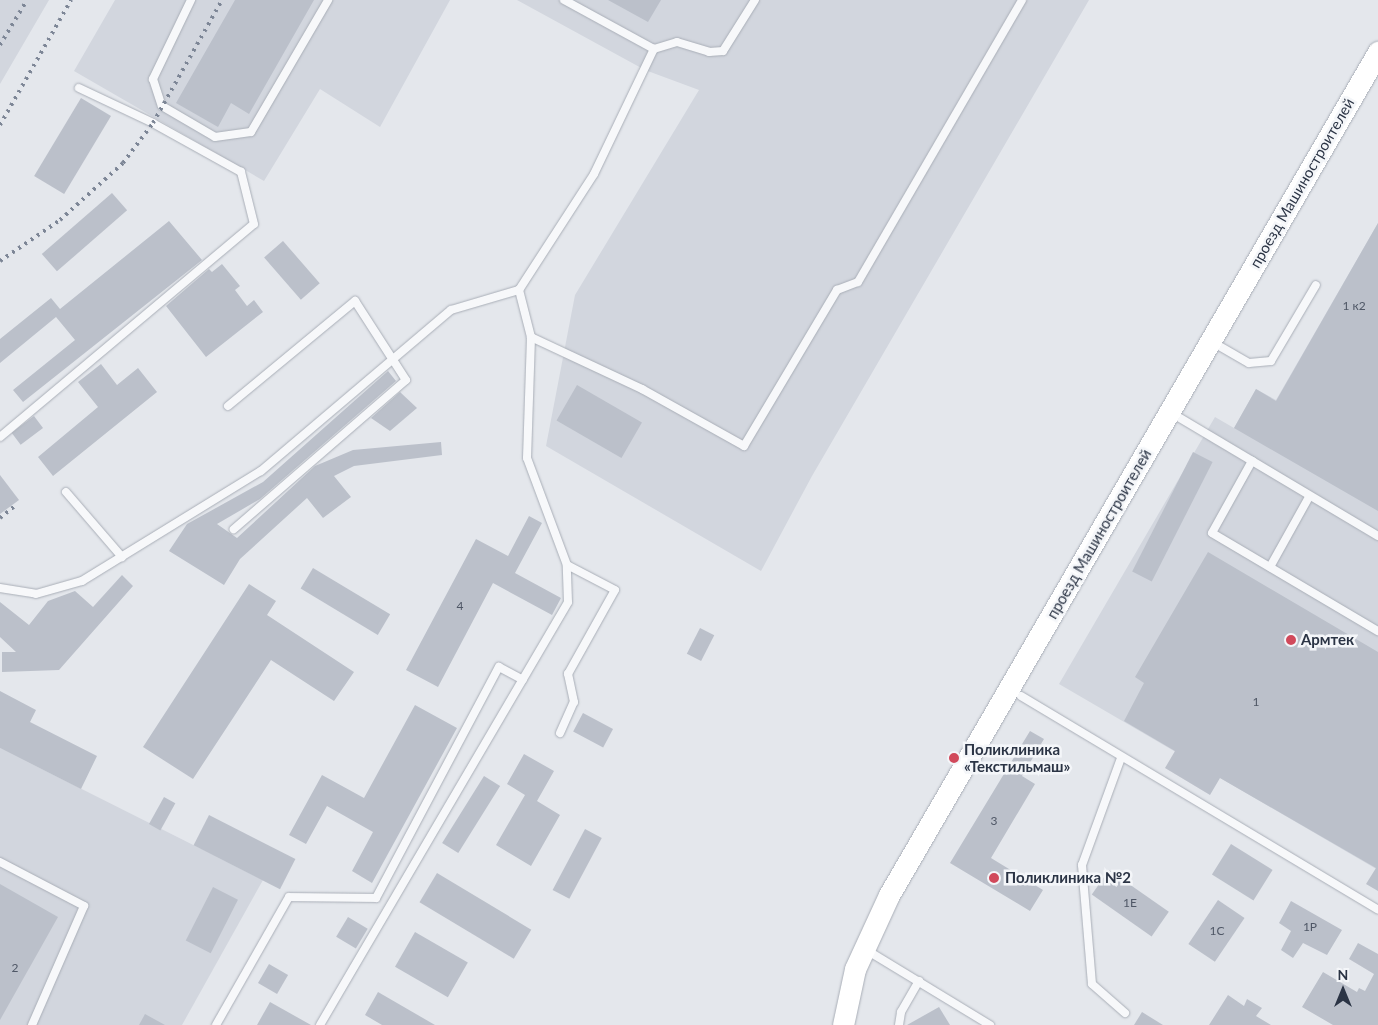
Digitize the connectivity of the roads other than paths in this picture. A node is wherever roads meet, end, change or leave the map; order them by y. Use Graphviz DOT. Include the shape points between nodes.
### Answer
graph roads {
  1 [pos="191,0"];
  2 [pos="328,0"];
  3 [pos="564,0"];
  4 [pos="755,0"];
  5 [pos="1022,0"];
  6 [pos="654,49"];
  7 [pos="1378,52"];
  8 [pos="1378,77"];
  9 [pos="79,88"];
  10 [pos="1316,285"];
  11 [pos="519,290"];
  12 [pos="531,337"];
  13 [pos="1222,347"];
  14 [pos="392,356"];
  15 [pos="228,406"];
  16 [pos="1175,415"];
  17 [pos="0,437"];
  18 [pos="1252,461"];
  19 [pos="66,492"];
  20 [pos="1309,496"];
  21 [pos="234,529"];
  22 [pos="1378,536"];
  23 [pos="122,557"];
  24 [pos="567,565"];
  25 [pos="1270,567"];
  26 [pos="0,588"];
  27 [pos="1378,631"];
  28 [pos="523,680"];
  29 [pos="1016,692"];
  30 [pos="560,733"];
  31 [pos="1121,758"];
  32 [pos="0,862"];
  33 [pos="1378,910"];
  34 [pos="873,954"];
  35 [pos="919,981"];
  36 [pos="1125,1013"];
  37 [pos="32,1025"];
  38 [pos="216,1025"];
  39 [pos="320,1025"];
  40 [pos="843,1025"];
  41 [pos="856,1025"];
  42 [pos="899,1025"];
  43 [pos="990,1025"];
  1 -- 2 [label="lane" via="153,79 162,106 215,137 251,132"];
  3 -- 6 [label="lane"];
  4 -- 6 [label="lane" via="722,51 709,52 677,42"];
  5 -- 12 [label="lane" via="858,282 837,290 744,446 642,389"];
  6 -- 11 [label="lane" via="594,174"];
  7 -- 16 [label="main road, проезд Машиностроителей"];
  8 -- 13 [label="main road, проезд Машиностроителей"];
  9 -- 17 [label="lane" via="153,123 241,172 254,224"];
  10 -- 13 [label="lane" via="1271,361 1249,362"];
  11 -- 12 [label="lane"];
  11 -- 14 [label="lane" via="451,310"];
  12 -- 24 [label="lane" via="528,458"];
  13 -- 16 [label="main road, проезд Машиностроителей"];
  14 -- 15 [label="lane" via="355,301"];
  14 -- 21 [label="lane" via="406,380"];
  14 -- 23 [label="lane" via="260,471"];
  16 -- 18 [label="lane"];
  16 -- 29 [label="main road, проезд Машиностроителей"];
  18 -- 20 [label="lane"];
  18 -- 25 [label="lane" via="1212,533"];
  19 -- 23 [label="lane"];
  20 -- 22 [label="lane"];
  20 -- 25 [label="lane"];
  23 -- 26 [label="lane" via="82,582 45,591"];
  24 -- 28 [label="lane" via="568,602"];
  24 -- 30 [label="lane" via="615,590 568,674 574,702"];
  25 -- 27 [label="lane"];
  28 -- 38 [label="lane" via="499,667 376,898 289,896"];
  28 -- 39 [label="lane"];
  29 -- 31 [label="lane"];
  29 -- 34 [label="main road, проезд Машиностроителей"];
  29 -- 40 [label="main road, проезд Машиностроителей" via="869,934 855,969"];
  31 -- 33 [label="lane"];
  31 -- 36 [label="lane" via="1082,865 1092,984"];
  32 -- 37 [label="lane" via="84,906"];
  34 -- 35 [label="lane"];
  34 -- 41 [label="main road, проезд Машиностроителей"];
  35 -- 42 [label="lane" via="901,1012"];
  35 -- 43 [label="lane"];
}
